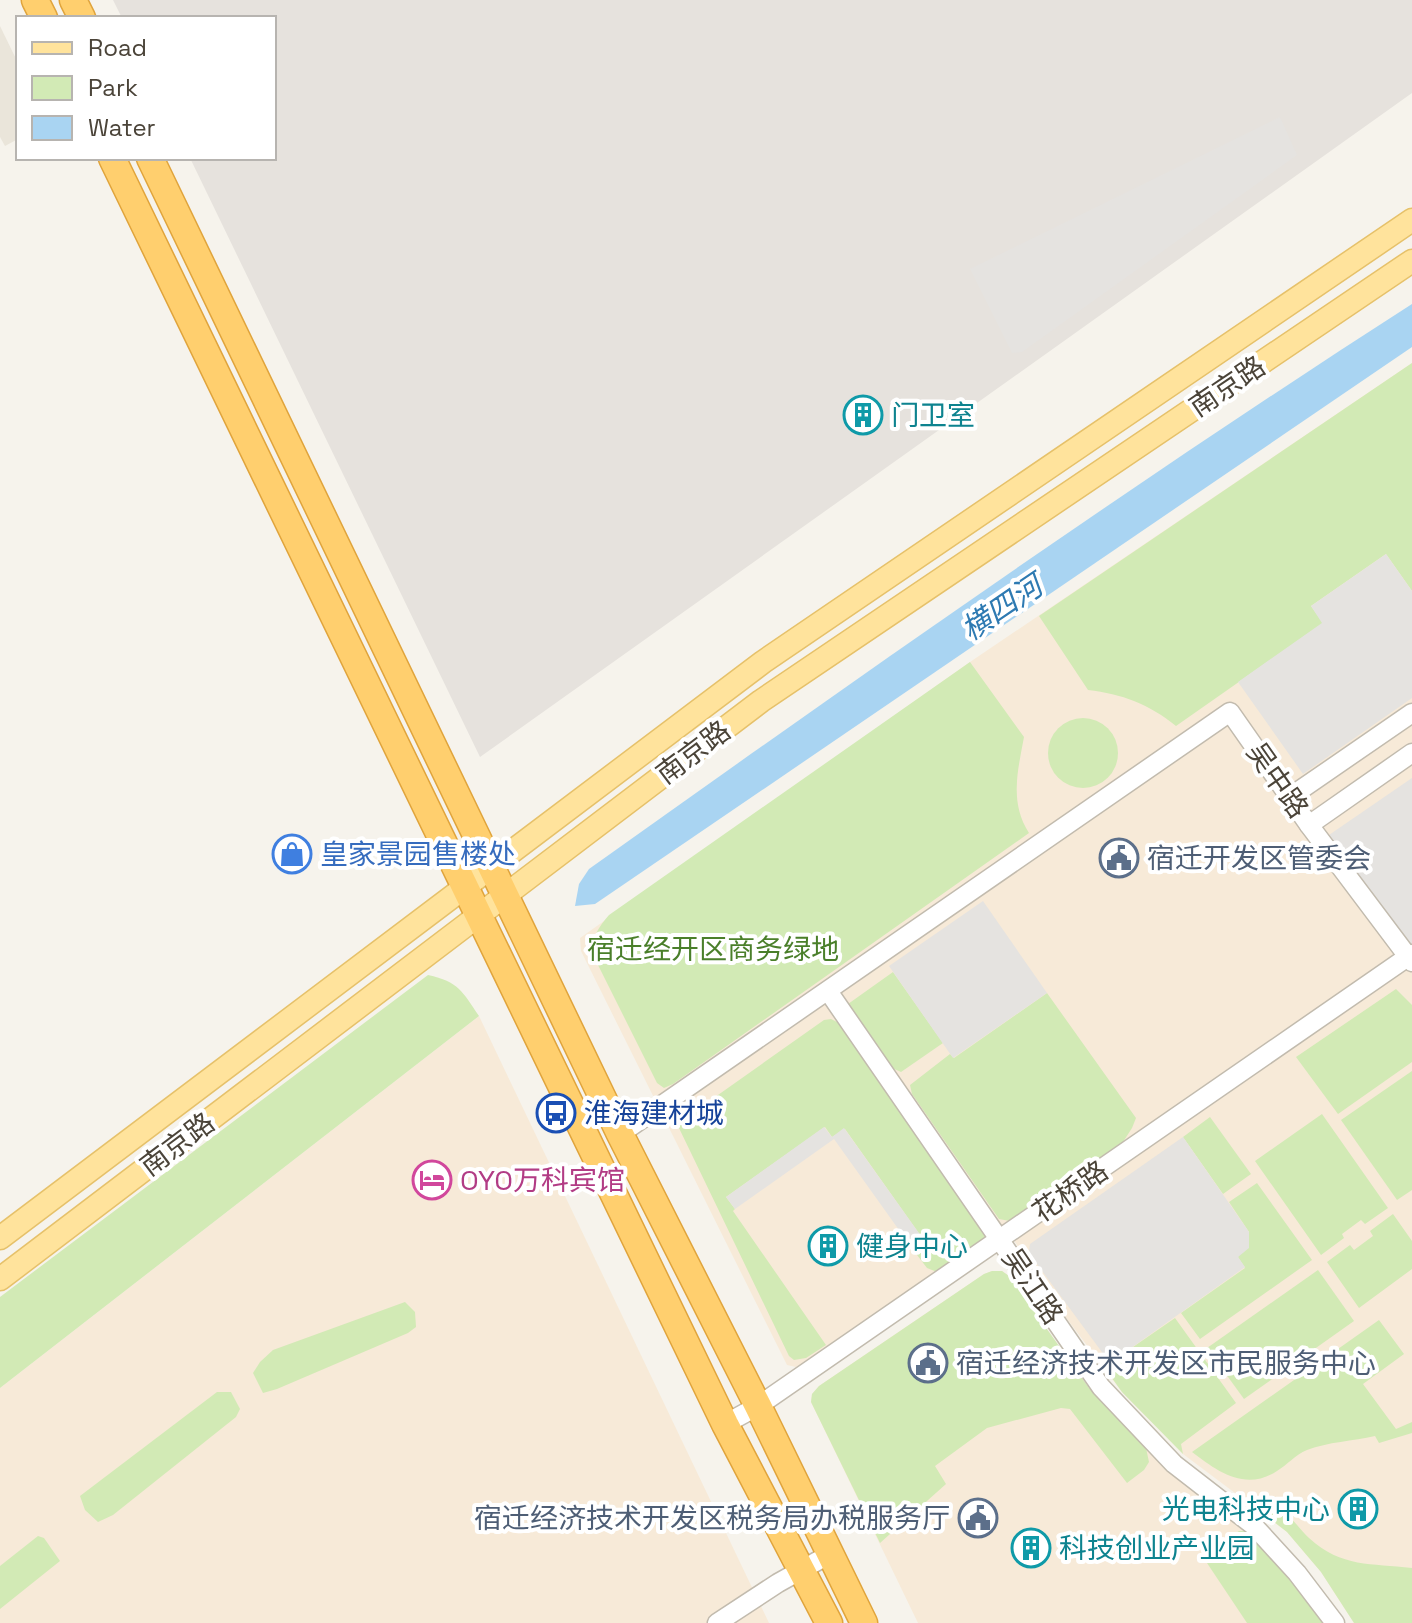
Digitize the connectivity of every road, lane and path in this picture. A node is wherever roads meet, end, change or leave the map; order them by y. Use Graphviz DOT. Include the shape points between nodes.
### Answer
graph roads {
  1 [pos="113,160"];
  2 [pos="151,160"];
  3 [pos="1412,220"];
  4 [pos="1412,261"];
  5 [pos="1412,713"];
  6 [pos="1412,753"];
  7 [pos="1290,797"];
  8 [pos="1309,825"];
  9 [pos="492,865"];
  10 [pos="466,886"];
  11 [pos="505,893"];
  12 [pos="478,914"];
  13 [pos="1410,958"];
  14 [pos="828,991"];
  15 [pos="620,1134"];
  16 [pos="0,1238"];
  17 [pos="1000,1239"];
  18 [pos="0,1279"];
  19 [pos="758,1406"];
  20 [pos="725,1424"];
  21 [pos="830,1554"];
  22 [pos="802,1568"];
  23 [pos="717,1623"];
  24 [pos="829,1623"];
  25 [pos="864,1623"];
  26 [pos="1335,1623"];
  1 -- 10 [label="highway"];
  2 -- 9 [label="highway"];
  3 -- 9 [label="main road, 南京路" via="763,662"];
  4 -- 11 [label="main road, 南京路" via="761,701"];
  5 -- 7 [label="street"];
  6 -- 8 [label="street"];
  7 -- 8 [label="street, 吴中路"];
  7 -- 14 [label="street, 吴中路" via="1230,712"];
  8 -- 13 [label="street, 吴中路"];
  9 -- 10 [label="main road, 南京路"];
  9 -- 11 [label="highway"];
  10 -- 12 [label="highway"];
  10 -- 16 [label="main road, 南京路"];
  11 -- 12 [label="main road, 南京路"];
  11 -- 15 [label="highway"];
  12 -- 18 [label="main road, 南京路"];
  12 -- 20 [label="highway"];
  13 -- 17 [label="street, 花桥路"];
  14 -- 15 [label="street"];
  14 -- 17 [label="street, 吴江路"];
  15 -- 19 [label="highway"];
  17 -- 19 [label="street, 花桥路"];
  17 -- 26 [label="street, 吴江路" via="1110,1397 1174,1464 1254,1526"];
  19 -- 20 [label="street, 花桥路"];
  19 -- 21 [label="highway"];
  20 -- 22 [label="highway"];
  21 -- 22 [label="street"];
  21 -- 25 [label="highway"];
  22 -- 23 [label="street"];
  22 -- 24 [label="highway"];
}
